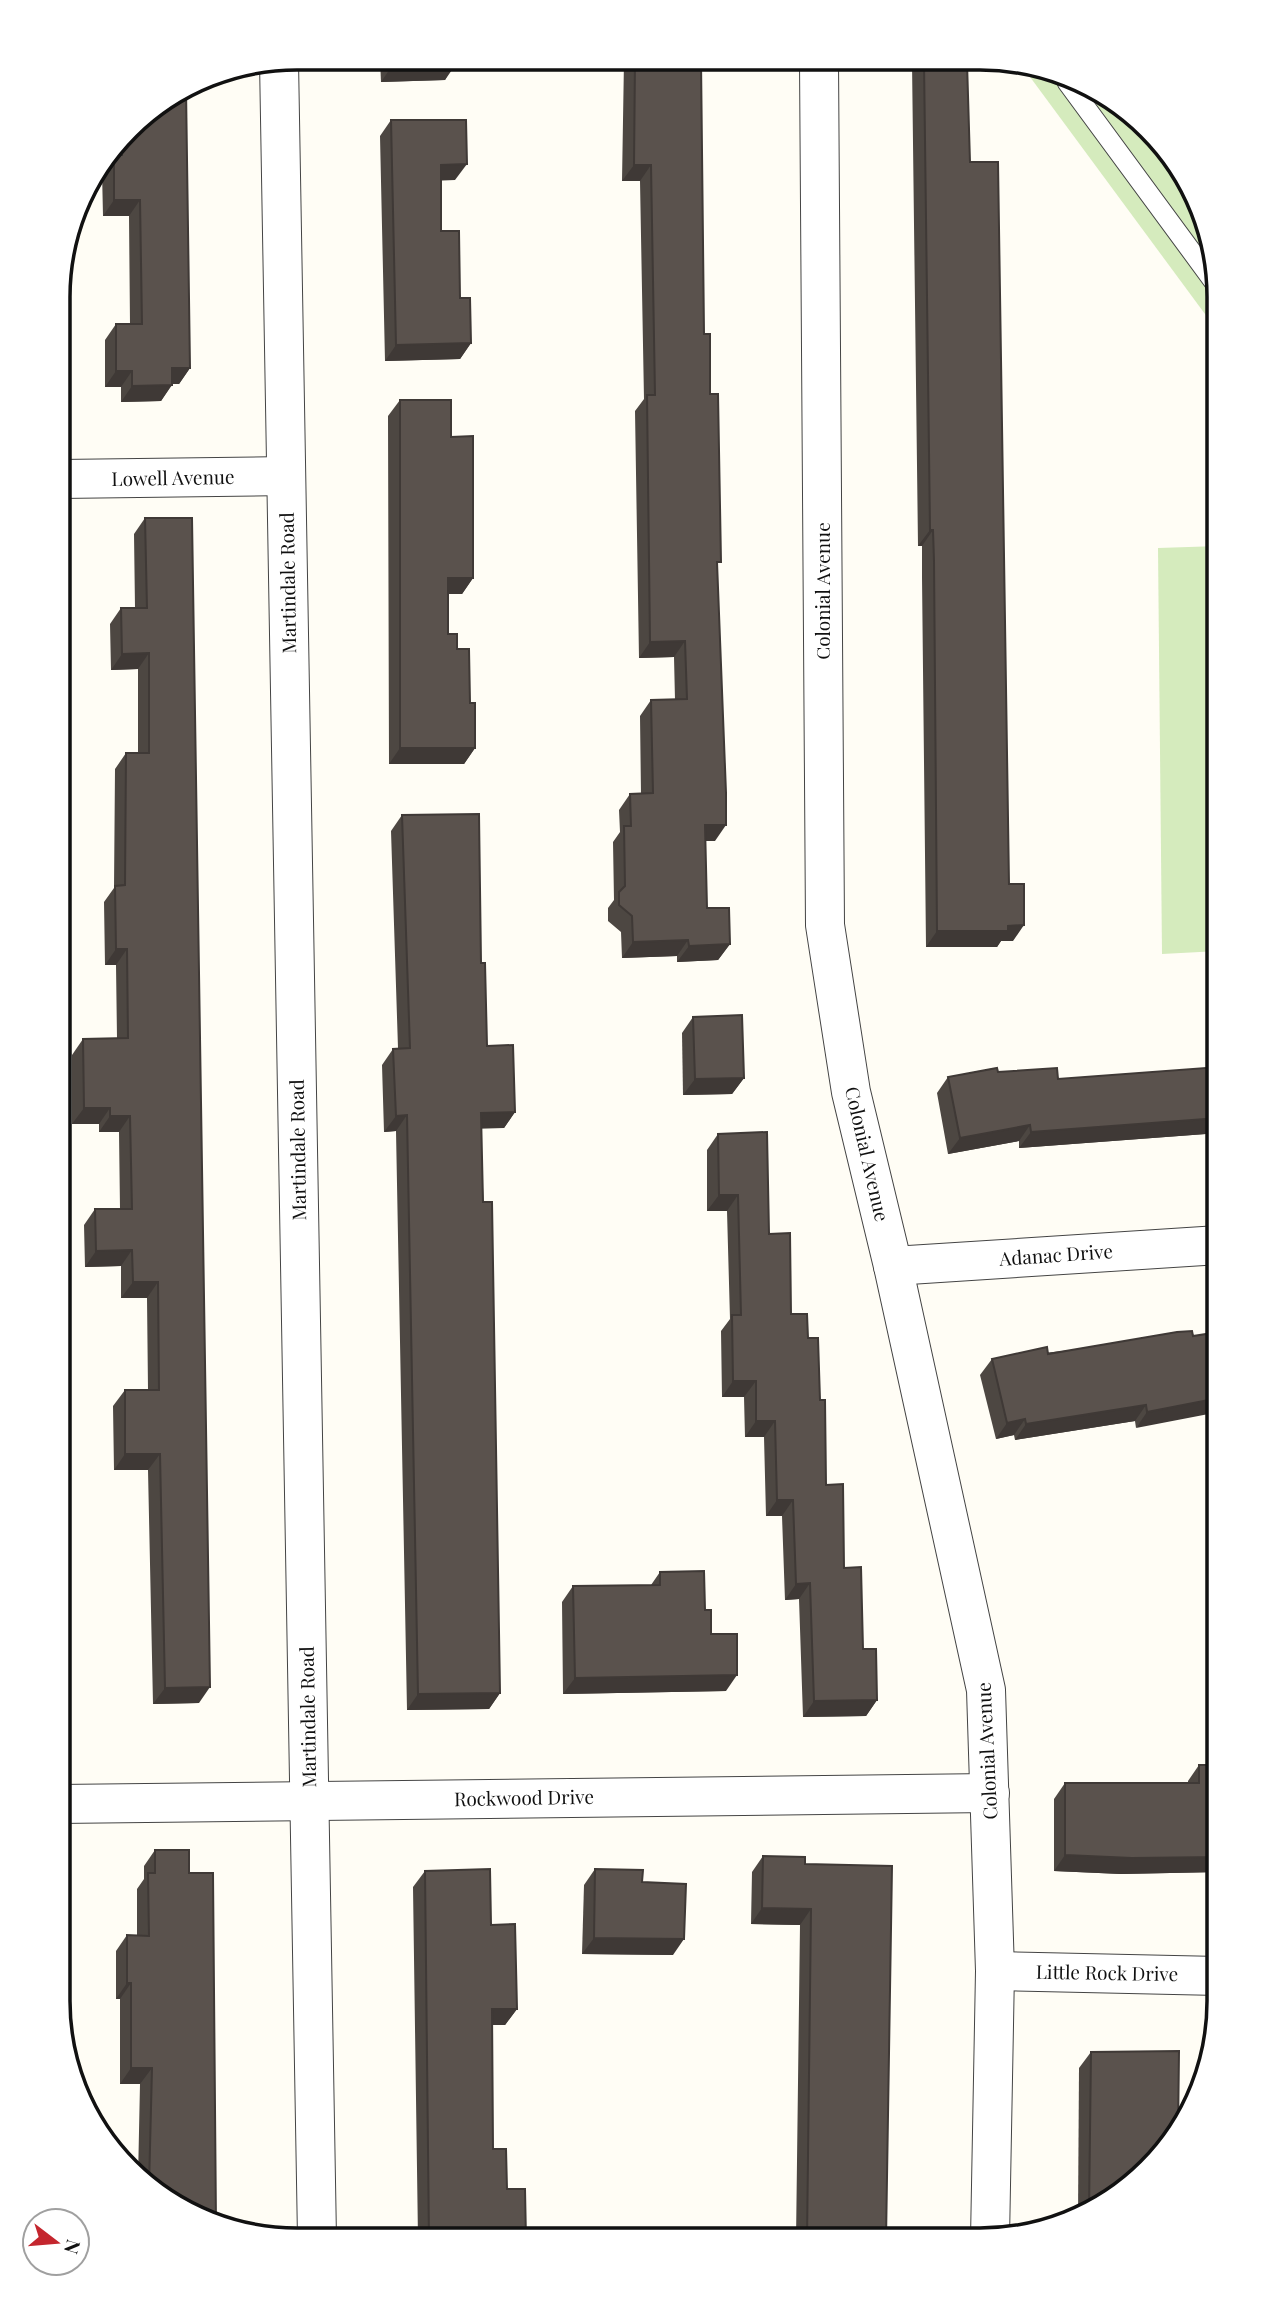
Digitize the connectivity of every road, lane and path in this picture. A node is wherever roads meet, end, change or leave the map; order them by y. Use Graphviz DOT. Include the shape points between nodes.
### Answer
graph roads {
  1 [pos="819,70"];
  2 [pos="279,71"];
  3 [pos="1073,90"];
  4 [pos="1205,270"];
  5 [pos="286,476"];
  6 [pos="70,479"];
  7 [pos="1207,1246"];
  8 [pos="893,1266"];
  9 [pos="990,1793"];
  10 [pos="310,1801"];
  11 [pos="70,1804"];
  12 [pos="995,1972"];
  13 [pos="1207,1976"];
  14 [pos="990,2227"];
  15 [pos="317,2228"];
  1 -- 8 [label="street, Colonial Avenue" via="825,925 851,1092"];
  2 -- 5 [label="street, Martindale Road"];
  3 -- 4 [label="lane"];
  5 -- 6 [label="street, Lowell Avenue"];
  5 -- 10 [label="street, Martindale Road"];
  7 -- 8 [label="street, Adanac Drive"];
  8 -- 9 [label="street, Colonial Avenue" via="986,1690"];
  9 -- 10 [label="street, Rockwood Drive"];
  9 -- 12 [label="street, Colonial Avenue"];
  10 -- 11 [label="street, Rockwood Drive"];
  10 -- 15 [label="street, Martindale Road"];
  12 -- 13 [label="street, Little Rock Drive"];
  12 -- 14 [label="street, Colonial Avenue"];
}
